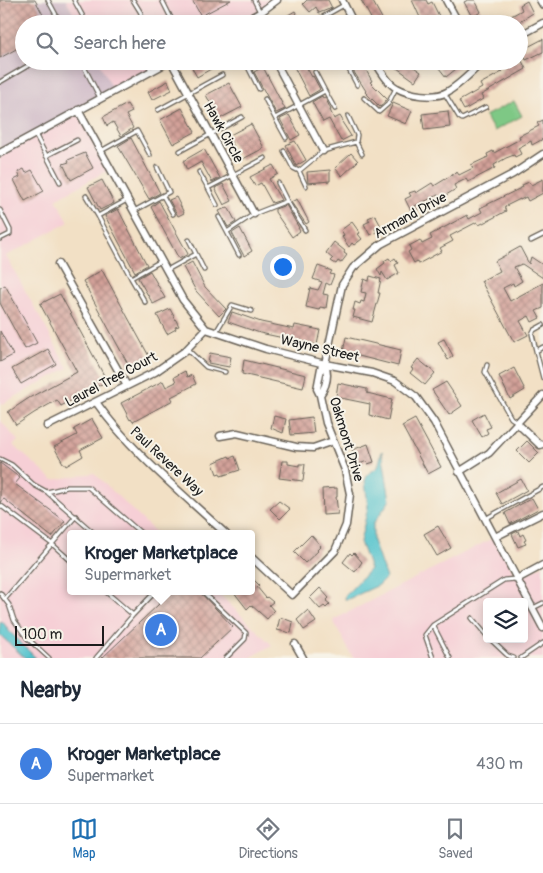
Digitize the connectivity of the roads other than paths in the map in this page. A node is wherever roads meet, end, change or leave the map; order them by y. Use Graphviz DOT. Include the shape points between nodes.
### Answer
graph roads {
  1 [pos="48,0"];
  2 [pos="74,0"];
  3 [pos="133,0"];
  4 [pos="162,0"];
  5 [pos="254,0"];
  6 [pos="277,0"];
  7 [pos="446,0"];
  8 [pos="540,0"];
  9 [pos="343,2"];
  10 [pos="543,5"];
  11 [pos="261,12"];
  12 [pos="56,15"];
  13 [pos="82,15"];
  14 [pos="141,15"];
  15 [pos="170,15"];
  16 [pos="258,15"];
  17 [pos="325,15"];
  18 [pos="350,15"];
  19 [pos="454,15"];
  20 [pos="543,23"];
  21 [pos="528,31"];
  22 [pos="21,70"];
  23 [pos="85,70"];
  24 [pos="175,70"];
  25 [pos="249,70"];
  26 [pos="280,70"];
  27 [pos="349,70"];
  28 [pos="380,70"];
  29 [pos="474,70"];
  30 [pos="152,71"];
  31 [pos="315,72"];
  32 [pos="222,75"];
  33 [pos="0,82"];
  34 [pos="357,85"];
  35 [pos="396,88"];
  36 [pos="259,89"];
  37 [pos="326,90"];
  38 [pos="188,93"];
  39 [pos="445,93"];
  40 [pos="100,98"];
  41 [pos="265,98"];
  42 [pos="364,98"];
  43 [pos="298,105"];
  44 [pos="486,107"];
  45 [pos="335,109"];
  46 [pos="78,110"];
  47 [pos="158,110"];
  48 [pos="348,116"];
  49 [pos="242,117"];
  50 [pos="275,118"];
  51 [pos="35,134"];
  52 [pos="211,134"];
  53 [pos="286,138"];
  54 [pos="77,140"];
  55 [pos="356,142"];
  56 [pos="180,150"];
  57 [pos="100,151"];
  58 [pos="323,151"];
  59 [pos="284,152"];
  60 [pos="0,153"];
  61 [pos="362,154"];
  62 [pos="543,154"];
  63 [pos="150,155"];
  64 [pos="46,156"];
  65 [pos="265,158"];
  66 [pos="157,167"];
  67 [pos="199,172"];
  68 [pos="300,172"];
  69 [pos="233,175"];
  70 [pos="60,182"];
  71 [pos="278,183"];
  72 [pos="306,186"];
  73 [pos="208,188"];
  74 [pos="86,196"];
  75 [pos="163,196"];
  76 [pos="127,200"];
  77 [pos="287,201"];
  78 [pos="217,205"];
  79 [pos="0,210"];
  80 [pos="134,211"];
  81 [pos="173,214"];
  82 [pos="254,214"];
  83 [pos="98,216"];
  84 [pos="219,217"];
  85 [pos="305,230"];
  86 [pos="227,232"];
  87 [pos="543,235"];
  88 [pos="0,239"];
  89 [pos="189,240"];
  90 [pos="531,241"];
  91 [pos="196,254"];
  92 [pos="239,255"];
  93 [pos="161,261"];
  94 [pos="58,264"];
  95 [pos="166,270"];
  96 [pos="204,270"];
  97 [pos="131,278"];
  98 [pos="145,302"];
  99 [pos="252,311"];
  100 [pos="543,326"];
  101 [pos="206,329"];
  102 [pos="216,332"];
  103 [pos="543,347"];
  104 [pos="187,349"];
  105 [pos="536,351"];
  106 [pos="325,364"];
  107 [pos="487,365"];
  108 [pos="225,372"];
  109 [pos="543,378"];
  110 [pos="127,386"];
  111 [pos="543,395"];
  112 [pos="96,402"];
  113 [pos="517,423"];
  114 [pos="47,426"];
  115 [pos="220,436"];
  116 [pos="333,441"];
  117 [pos="543,444"];
  118 [pos="0,459"];
  119 [pos="460,472"];
  120 [pos="543,487"];
  121 [pos="47,492"];
  122 [pos="0,504"];
  123 [pos="543,513"];
  124 [pos="76,516"];
  125 [pos="485,518"];
  126 [pos="91,530"];
  127 [pos="137,530"];
  128 [pos="222,530"];
  129 [pos="495,537"];
  130 [pos="52,544"];
  131 [pos="67,557"];
  132 [pos="255,561"];
  133 [pos="543,565"];
  134 [pos="517,579"];
  135 [pos="0,595"];
  136 [pos="110,595"];
  137 [pos="152,595"];
  138 [pos="206,595"];
  139 [pos="5,599"];
  140 [pos="543,603"];
  141 [pos="532,608"];
  142 [pos="133,615"];
  143 [pos="472,618"];
  144 [pos="433,625"];
  145 [pos="543,628"];
  146 [pos="483,631"];
  147 [pos="494,643"];
  148 [pos="543,643"];
  149 [pos="295,644"];
  150 [pos="49,658"];
  151 [pos="96,658"];
  152 [pos="226,658"];
  153 [pos="302,658"];
  154 [pos="433,658"];
  155 [pos="450,658"];
  156 [pos="514,658"];
  157 [pos="521,658"];
  1 -- 12 [label="lane"];
  2 -- 13 [label="lane"];
  3 -- 14 [label="lane"];
  4 -- 15 [label="lane"];
  5 -- 11 [label="lane"];
  6 -- 11 [label="street"];
  7 -- 19 [label="street"];
  8 -- 10 [label="street"];
  9 -- 17 [label="lane"];
  9 -- 18 [label="street"];
  11 -- 16 [label="street"];
  20 -- 21 [label="street"];
  22 -- 33 [label="lane"];
  23 -- 40 [label="lane"];
  24 -- 38 [label="street, Hawk Circle"];
  25 -- 36 [label="lane"];
  26 -- 43 [label="street"];
  27 -- 34 [label="lane"];
  28 -- 35 [label="street"];
  29 -- 39 [label="street"];
  30 -- 40 [label="street"];
  31 -- 37 [label="lane"];
  32 -- 38 [label="lane"];
  35 -- 39 [label="street" via="421,96"];
  35 -- 42 [label="lane" via="388,104 379,112"];
  37 -- 43 [label="lane"];
  37 -- 45 [label="lane"];
  38 -- 47 [label="lane"];
  38 -- 52 [label="street, Hawk Circle"];
  39 -- 44 [label="lane" via="462,119"];
  40 -- 46 [label="street"];
  41 -- 50 [label="lane"];
  43 -- 50 [label="lane"];
  43 -- 58 [label="street"];
  46 -- 51 [label="street"];
  46 -- 57 [label="street"];
  48 -- 55 [label="lane" via="357,134"];
  49 -- 52 [label="lane"];
  50 -- 53 [label="lane"];
  51 -- 60 [label="street"];
  51 -- 64 [label="lane"];
  52 -- 56 [label="lane"];
  52 -- 69 [label="street, Hawk Circle"];
  54 -- 64 [label="lane"];
  55 -- 58 [label="lane"];
  55 -- 61 [label="lane"];
  57 -- 63 [label="lane" via="137,132"];
  57 -- 76 [label="street"];
  58 -- 68 [label="lane"];
  59 -- 68 [label="lane"];
  62 -- 106 [label="street, Armand Drive" via="513,174 381,244 353,268 342,285"];
  64 -- 70 [label="lane"];
  65 -- 69 [label="lane"];
  66 -- 75 [label="lane" via="169,192"];
  67 -- 73 [label="lane"];
  68 -- 72 [label="lane"];
  69 -- 73 [label="lane"];
  69 -- 82 [label="street, Hawk Circle"];
  71 -- 77 [label="lane"];
  73 -- 78 [label="lane"];
  74 -- 83 [label="lane"];
  75 -- 80 [label="lane"];
  75 -- 81 [label="lane"];
  76 -- 80 [label="street"];
  76 -- 83 [label="lane"];
  77 -- 82 [label="lane"];
  77 -- 85 [label="lane"];
  79 -- 88 [label="lane" via="10,230 10,234"];
  80 -- 93 [label="street"];
  82 -- 86 [label="lane"];
  83 -- 97 [label="lane"];
  84 -- 86 [label="lane"];
  86 -- 92 [label="lane"];
  87 -- 90 [label="lane"];
  89 -- 91 [label="lane"];
  91 -- 95 [label="lane"];
  91 -- 96 [label="lane"];
  93 -- 95 [label="street"];
  93 -- 97 [label="lane"];
  94 -- 110 [label="street"];
  95 -- 101 [label="street" via="183,300"];
  97 -- 98 [label="lane"];
  99 -- 102 [label="lane" via="232,305"];
  100 -- 105 [label="lane" via="532,334"];
  101 -- 102 [label="street, Wayne Street"];
  101 -- 104 [label="street, Laurel Tree Court"];
  102 -- 106 [label="street, Wayne Street"];
  103 -- 105 [label="lane"];
  104 -- 108 [label="lane" via="206,367"];
  104 -- 110 [label="street, Laurel Tree Court" via="155,372"];
  105 -- 109 [label="lane"];
  106 -- 116 [label="street, Oakmont Drive" via="320,368 317,389"];
  106 -- 119 [label="street, Wayne Street" via="395,381 416,397 434,422"];
  107 -- 113 [label="lane" via="485,372"];
  110 -- 112 [label="street, Laurel Tree Court"];
  111 -- 113 [label="street"];
  112 -- 114 [label="street, Laurel Tree Court"];
  112 -- 128 [label="street, Paul Revere Way" via="130,444"];
  113 -- 117 [label="street" via="540,445"];
  113 -- 119 [label="street" via="489,453"];
  115 -- 116 [label="street" via="237,433 313,448"];
  116 -- 132 [label="street, Oakmont Drive" via="345,470 350,494 346,525 335,551 292,595"];
  118 -- 121 [label="lane"];
  119 -- 125 [label="street, Wayne Street"];
  120 -- 125 [label="lane"];
  121 -- 124 [label="lane"];
  121 -- 127 [label="lane" via="67,487 88,487"];
  122 -- 130 [label="lane"];
  123 -- 129 [label="street"];
  124 -- 126 [label="lane"];
  124 -- 130 [label="lane"];
  125 -- 129 [label="street, Wayne Street"];
  129 -- 134 [label="street, Wayne Street"];
  130 -- 131 [label="lane"];
  130 -- 139 [label="lane"];
  133 -- 134 [label="street"];
  134 -- 141 [label="street, Wayne Street"];
  134 -- 144 [label="lane" via="504,580"];
  135 -- 139 [label="lane"];
  136 -- 142 [label="lane"];
  137 -- 142 [label="lane"];
  138 -- 152 [label="lane" via="246,633 245,639"];
  139 -- 150 [label="lane" via="27,638"];
  140 -- 141 [label="lane"];
  141 -- 145 [label="street, Wayne Street"];
  142 -- 151 [label="lane"];
  143 -- 146 [label="lane"];
  144 -- 154 [label="lane" via="425,635"];
  144 -- 155 [label="lane"];
  147 -- 156 [label="lane"];
  148 -- 157 [label="lane"];
  149 -- 153 [label="street"];
}
